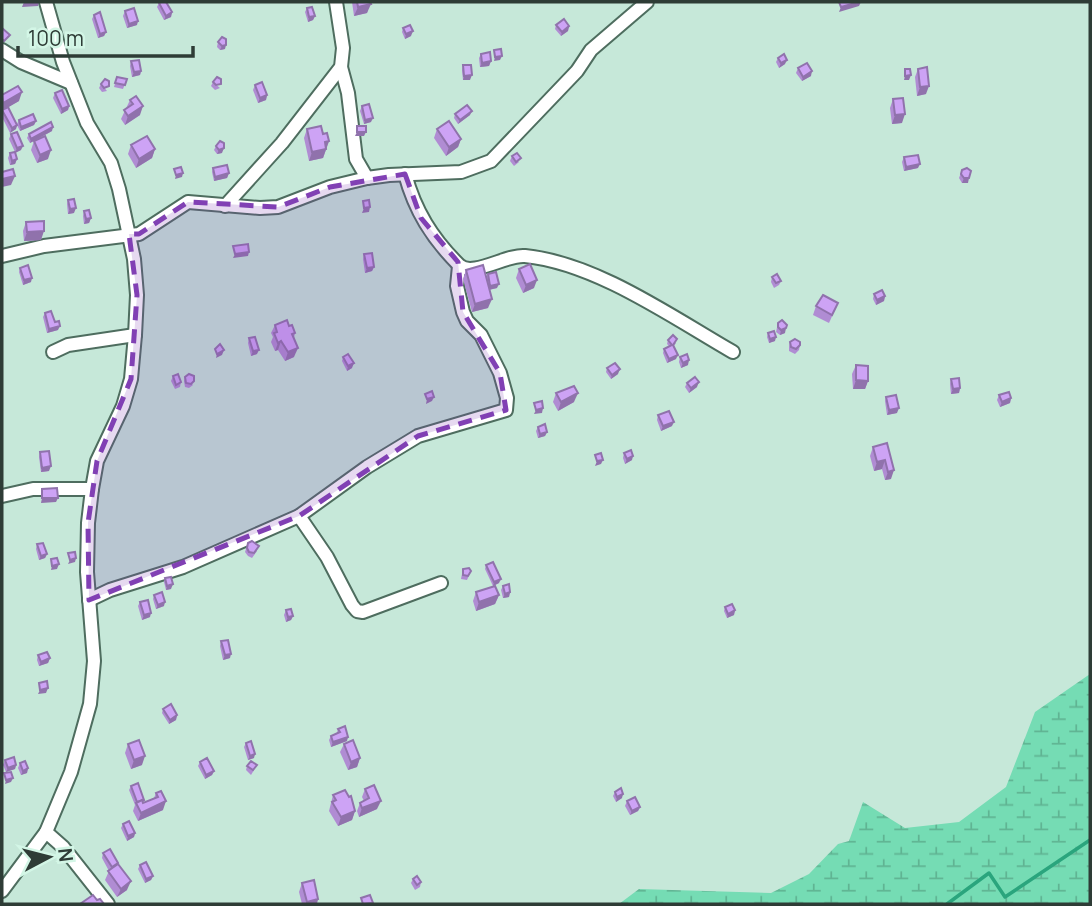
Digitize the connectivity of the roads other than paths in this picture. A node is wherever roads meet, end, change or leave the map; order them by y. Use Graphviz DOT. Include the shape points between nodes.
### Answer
graph roads {
  1 [pos="46,2"];
  2 [pos="336,2"];
  3 [pos="647,2"];
  4 [pos="2,50"];
  5 [pos="341,67"];
  6 [pos="71,83"];
  7 [pos="405,174"];
  8 [pos="367,178"];
  9 [pos="225,206"];
  10 [pos="129,234"];
  11 [pos="2,256"];
  12 [pos="459,266"];
  13 [pos="135,335"];
  14 [pos="53,352"];
  15 [pos="733,352"];
  16 [pos="92,489"];
  17 [pos="2,496"];
  18 [pos="299,516"];
  19 [pos="441,583"];
  20 [pos="89,600"];
  21 [pos="46,832"];
  22 [pos="2,891"];
  23 [pos="108,904"];
  1 -- 6 [label="street"];
  2 -- 5 [label="street"];
  3 -- 7 [label="street" via="591,50 577,71 491,161 461,172"];
  4 -- 6 [label="street"];
  5 -- 8 [label="street" via="356,159"];
  5 -- 9 [label="street"];
  6 -- 10 [label="street" via="87,123 111,163"];
  7 -- 8 [label="street"];
  7 -- 12 [label="street" via="421,218"];
  8 -- 9 [label="street" via="278,207"];
  9 -- 10 [label="street" via="188,202 139,234"];
  10 -- 11 [label="street"];
  10 -- 13 [label="street" via="137,295"];
  12 -- 15 [label="street" via="478,268 521,256 572,268 607,280"];
  12 -- 18 [label="street" via="457,286 463,312 500,373 506,410 411,440"];
  13 -- 14 [label="street" via="68,345"];
  13 -- 16 [label="street" via="131,379 97,461"];
  16 -- 17 [label="street" via="33,489"];
  16 -- 20 [label="street"];
  18 -- 19 [label="street" via="357,611"];
  18 -- 20 [label="street" via="183,567"];
  20 -- 21 [label="street" via="94,661 90,704 71,772"];
  21 -- 22 [label="street"];
  21 -- 23 [label="street"];
}
